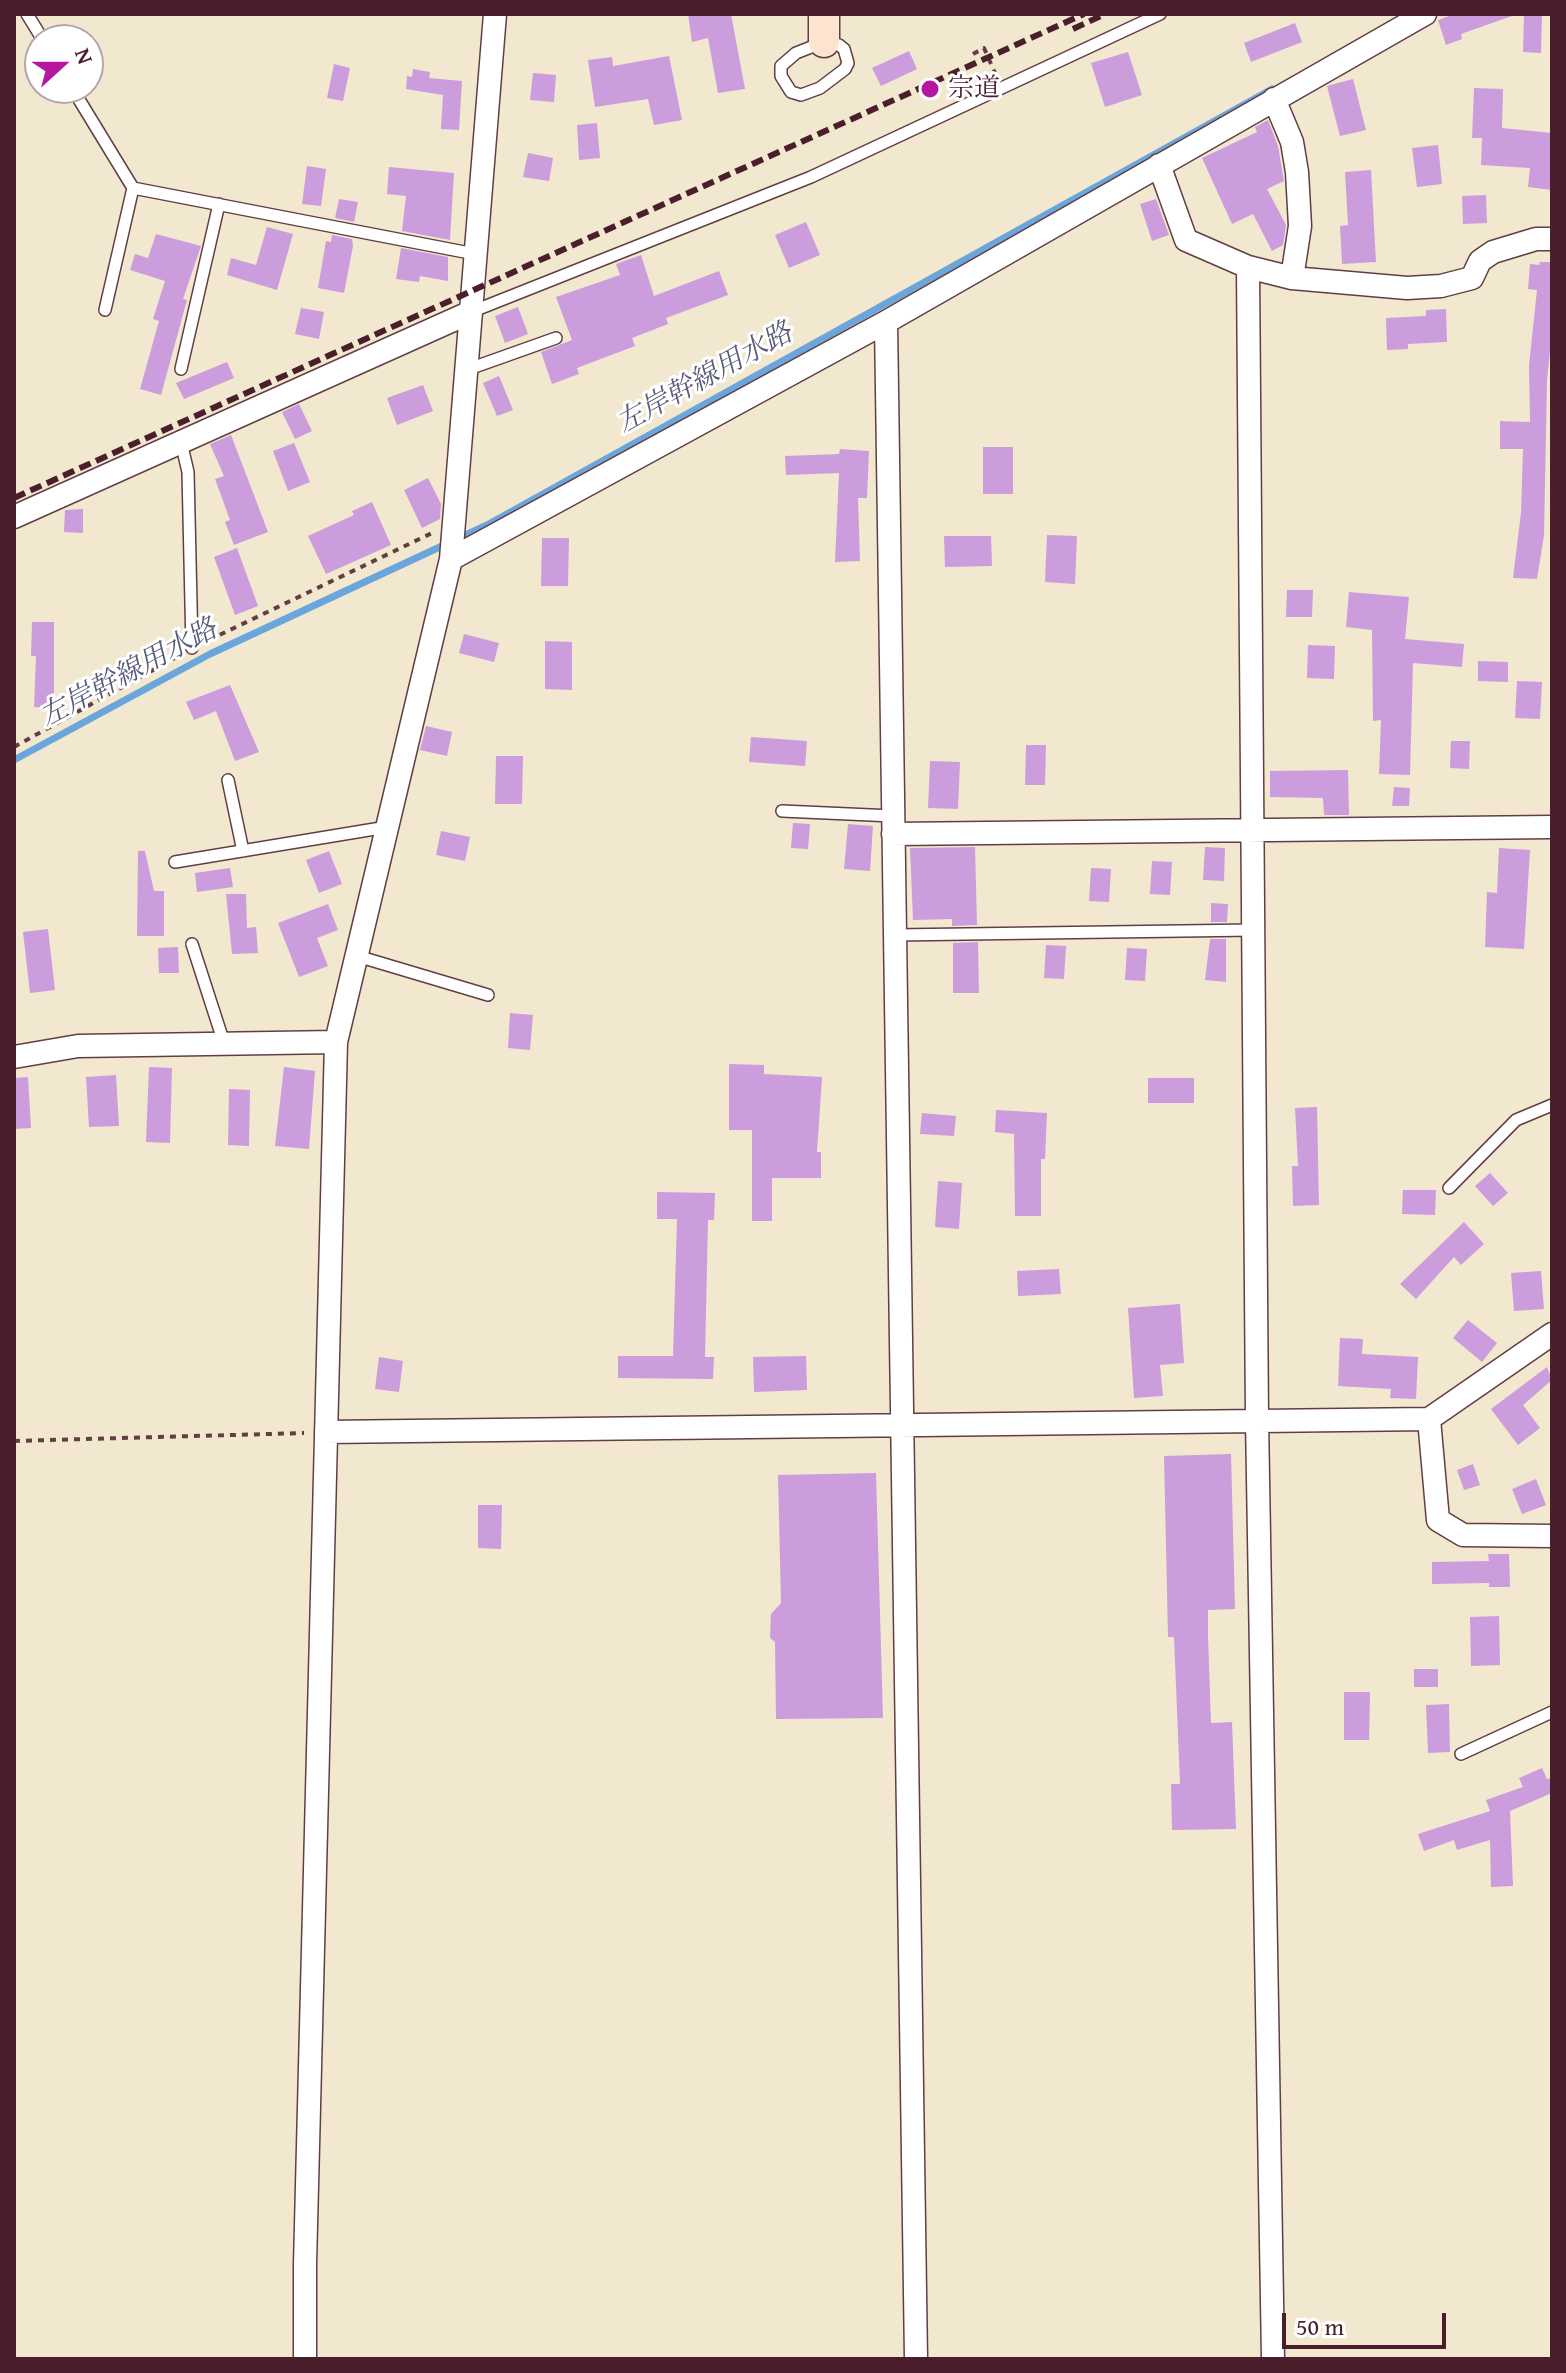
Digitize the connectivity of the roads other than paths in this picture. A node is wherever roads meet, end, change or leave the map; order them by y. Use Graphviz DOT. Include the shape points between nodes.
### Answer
graph roads {
  1 [pos="495,14"];
  2 [pos="1160,14"];
  3 [pos="1425,14"];
  4 [pos="824,28"];
  5 [pos="1274,99"];
  6 [pos="82,104"];
  7 [pos="1159,165"];
  8 [pos="133,188"];
  9 [pos="219,204"];
  10 [pos="1552,239"];
  11 [pos="475,254"];
  12 [pos="1248,267"];
  13 [pos="1292,278"];
  14 [pos="105,310"];
  15 [pos="471,312"];
  16 [pos="886,322"];
  17 [pos="556,338"];
  18 [pos="181,369"];
  19 [pos="466,370"];
  20 [pos="181,442"];
  21 [pos="14,517"];
  22 [pos="451,559"];
  23 [pos="192,648"];
  24 [pos="228,780"];
  25 [pos="782,811"];
  26 [pos="893,825"];
  27 [pos="388,827"];
  28 [pos="1552,827"];
  29 [pos="1252,831"];
  30 [pos="243,851"];
  31 [pos="175,862"];
  32 [pos="1253,930"];
  33 [pos="895,935"];
  34 [pos="192,944"];
  35 [pos="357,956"];
  36 [pos="488,995"];
  37 [pos="336,1042"];
  38 [pos="224,1043"];
  39 [pos="14,1057"];
  40 [pos="1552,1105"];
  41 [pos="1449,1188"];
  42 [pos="1552,1334"];
  43 [pos="1257,1419"];
  44 [pos="1429,1419"];
  45 [pos="901,1424"];
  46 [pos="326,1432"];
  47 [pos="1552,1536"];
  48 [pos="1552,1712"];
  49 [pos="1461,1754"];
  50 [pos="305,2359"];
  51 [pos="916,2359"];
  52 [pos="1273,2359"];
  1 -- 11 [label="street"];
  2 -- 15 [label="lane" via="811,177"];
  3 -- 5 [label="street"];
  4 -- 4 [label="lane" via="844,49 845,69 820,88 801,95 791,92 781,66"];
  5 -- 7 [label="street"];
  5 -- 13 [label="street" via="1292,142 1297,172 1300,226"];
  6 -- 8 [label="lane"];
  7 -- 12 [label="street" via="1186,240"];
  7 -- 16 [label="street"];
  8 -- 9 [label="lane"];
  8 -- 14 [label="lane"];
  9 -- 11 [label="lane"];
  9 -- 18 [label="lane"];
  10 -- 13 [label="street" via="1493,252 1480,261 1472,278 1441,286"];
  11 -- 15 [label="street"];
  12 -- 13 [label="street"];
  12 -- 29 [label="street"];
  15 -- 19 [label="street"];
  15 -- 20 [label="street"];
  16 -- 22 [label="street"];
  16 -- 26 [label="street"];
  17 -- 19 [label="lane"];
  19 -- 22 [label="street"];
  20 -- 21 [label="street"];
  20 -- 23 [label="lane" via="188,472"];
  22 -- 27 [label="street"];
  24 -- 30 [label="lane"];
  25 -- 26 [label="lane"];
  26 -- 29 [label="street"];
  26 -- 33 [label="street"];
  27 -- 30 [label="lane"];
  27 -- 35 [label="street"];
  28 -- 29 [label="street"];
  29 -- 32 [label="street"];
  30 -- 31 [label="lane"];
  32 -- 33 [label="lane"];
  32 -- 43 [label="street"];
  33 -- 45 [label="street"];
  34 -- 38 [label="lane"];
  35 -- 36 [label="lane"];
  35 -- 37 [label="street"];
  37 -- 38 [label="street"];
  37 -- 46 [label="street"];
  38 -- 39 [label="street" via="78,1046"];
  40 -- 41 [label="lane" via="1516,1120"];
  42 -- 44 [label="street"];
  43 -- 44 [label="street"];
  43 -- 45 [label="street"];
  43 -- 52 [label="street"];
  44 -- 47 [label="street" via="1438,1520 1463,1535"];
  45 -- 46 [label="street"];
  45 -- 51 [label="street"];
  46 -- 50 [label="street"];
  48 -- 49 [label="lane"];
}
